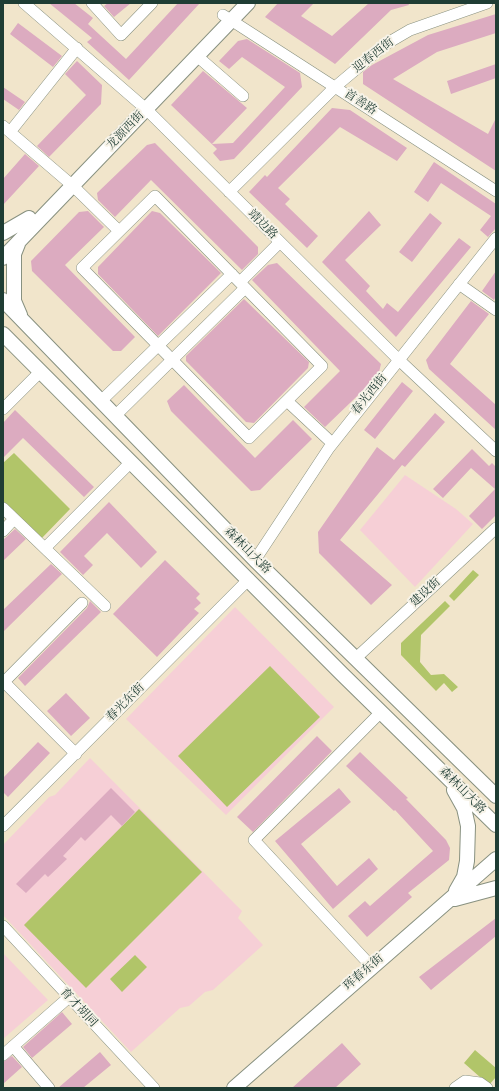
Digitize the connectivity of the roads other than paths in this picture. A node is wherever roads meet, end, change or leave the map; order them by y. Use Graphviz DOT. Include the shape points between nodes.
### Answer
graph roads {
  1 [pos="24,3"];
  2 [pos="152,3"];
  3 [pos="235,3"];
  4 [pos="248,3"];
  5 [pos="487,3"];
  6 [pos="95,4"];
  7 [pos="227,18"];
  8 [pos="77,48"];
  9 [pos="197,56"];
  10 [pos="335,87"];
  11 [pos="243,96"];
  12 [pos="143,106"];
  13 [pos="7,129"];
  14 [pos="69,183"];
  15 [pos="496,191"];
  16 [pos="230,192"];
  17 [pos="29,218"];
  18 [pos="119,231"];
  19 [pos="3,233"];
  20 [pos="496,238"];
  21 [pos="20,241"];
  22 [pos="280,242"];
  23 [pos="3,245"];
  24 [pos="3,258"];
  25 [pos="239,281"];
  26 [pos="459,284"];
  27 [pos="3,300"];
  28 [pos="496,310"];
  29 [pos="23,320"];
  30 [pos="4,337"];
  31 [pos="42,340"];
  32 [pos="158,346"];
  33 [pos="24,356"];
  34 [pos="172,360"];
  35 [pos="398,360"];
  36 [pos="40,372"];
  37 [pos="102,401"];
  38 [pos="287,401"];
  39 [pos="3,409"];
  40 [pos="116,415"];
  41 [pos="332,443"];
  42 [pos="496,451"];
  43 [pos="131,462"];
  44 [pos="3,508"];
  45 [pos="14,519"];
  46 [pos="496,528"];
  47 [pos="3,531"];
  48 [pos="45,548"];
  49 [pos="255,560"];
  50 [pos="249,580"];
  51 [pos="82,603"];
  52 [pos="105,606"];
  53 [pos="356,658"];
  54 [pos="4,682"];
  55 [pos="381,712"];
  56 [pos="76,754"];
  57 [pos="459,761"];
  58 [pos="444,773"];
  59 [pos="496,786"];
  60 [pos="496,796"];
  61 [pos="496,825"];
  62 [pos="3,826"];
  63 [pos="496,859"];
  64 [pos="496,888"];
  65 [pos="450,900"];
  66 [pos="3,926"];
  67 [pos="372,966"];
  68 [pos="68,998"];
  69 [pos="13,1046"];
  70 [pos="3,1055"];
  71 [pos="49,1088"];
  72 [pos="154,1088"];
  73 [pos="234,1088"];
  74 [pos="455,1088"];
  75 [pos="487,1088"];
  1 -- 8 [label="street, 靖边路"];
  2 -- 6 [label="street" via="121,35"];
  3 -- 7 [label="main road, 龙源西街"];
  4 -- 7 [label="main road, 龙源西街"];
  5 -- 10 [label="street, 迎春西街" via="410,30 386,44"];
  7 -- 9 [label="main road, 龙源西街"];
  7 -- 10 [label="street, 首善路"];
  7 -- 12 [label="main road, 龙源西街"];
  8 -- 12 [label="street, 靖边路"];
  8 -- 13 [label="street"];
  9 -- 11 [label="street"];
  9 -- 12 [label="main road, 龙源西街"];
  10 -- 15 [label="street, 首善路"];
  10 -- 16 [label="street, 迎春西街"];
  12 -- 14 [label="main road, 龙源西街"];
  12 -- 16 [label="street, 靖边路"];
  13 -- 14 [label="street"];
  14 -- 17 [label="main road, 龙源西街"];
  14 -- 18 [label="street"];
  14 -- 21 [label="main road, 龙源西街"];
  16 -- 22 [label="street, 靖边路"];
  17 -- 19 [label="main road"];
  17 -- 23 [label="main road, 龙源西街"];
  18 -- 25 [label="street" via="155,196"];
  18 -- 32 [label="street" via="82,268"];
  20 -- 26 [label="street, 春光西街"];
  21 -- 24 [label="main road, 龙源西街"];
  21 -- 29 [label="main road" via="14,254 14,301"];
  22 -- 25 [label="street"];
  22 -- 35 [label="street, 靖边路"];
  25 -- 32 [label="street"];
  25 -- 34 [label="street"];
  25 -- 38 [label="street" via="322,366"];
  26 -- 28 [label="street"];
  26 -- 35 [label="street, 春光西街"];
  27 -- 29 [label="main road, 森林山大路"];
  29 -- 31 [label="main road, 森林山大路"];
  30 -- 33 [label="main road, 森林山大路"];
  31 -- 33 [label="main road"];
  31 -- 37 [label="main road, 森林山大路"];
  32 -- 34 [label="street"];
  32 -- 37 [label="street"];
  33 -- 36 [label="main road, 森林山大路"];
  34 -- 38 [label="street" via="249,438"];
  34 -- 40 [label="street"];
  35 -- 41 [label="street, 春光西街"];
  35 -- 42 [label="street, 靖边路"];
  36 -- 39 [label="street"];
  36 -- 43 [label="main road, 森林山大路"];
  37 -- 40 [label="main road, 森林山大路"];
  38 -- 41 [label="street"];
  40 -- 49 [label="main road, 森林山大路"];
  41 -- 49 [label="street, 春光西街"];
  43 -- 48 [label="street"];
  43 -- 50 [label="main road, 森林山大路"];
  44 -- 45 [label="street"];
  45 -- 47 [label="street"];
  45 -- 48 [label="street"];
  46 -- 53 [label="street, 建设街"];
  48 -- 52 [label="street"];
  49 -- 53 [label="main road, 森林山大路"];
  50 -- 55 [label="main road, 森林山大路"];
  50 -- 56 [label="street, 春光东街"];
  51 -- 54 [label="street"];
  53 -- 57 [label="main road, 森林山大路"];
  54 -- 56 [label="street"];
  55 -- 58 [label="main road, 森林山大路"];
  55 -- 67 [label="street" via="254,840"];
  56 -- 62 [label="street, 春光东街"];
  57 -- 59 [label="main road"];
  57 -- 60 [label="main road, 森林山大路"];
  58 -- 61 [label="main road, 森林山大路"];
  58 -- 65 [label="main road" via="464,808 468,826 464,877"];
  63 -- 65 [label="main road, 珲春东街"];
  64 -- 65 [label="main road"];
  65 -- 67 [label="main road, 珲春东街"];
  66 -- 68 [label="street, 育才胡同"];
  67 -- 73 [label="main road, 珲春东街"];
  68 -- 69 [label="street"];
  68 -- 72 [label="street, 育才胡同"];
  69 -- 70 [label="street"];
  69 -- 71 [label="street"];
  74 -- 75 [label="street" via="465,1081 480,1083"];
}
